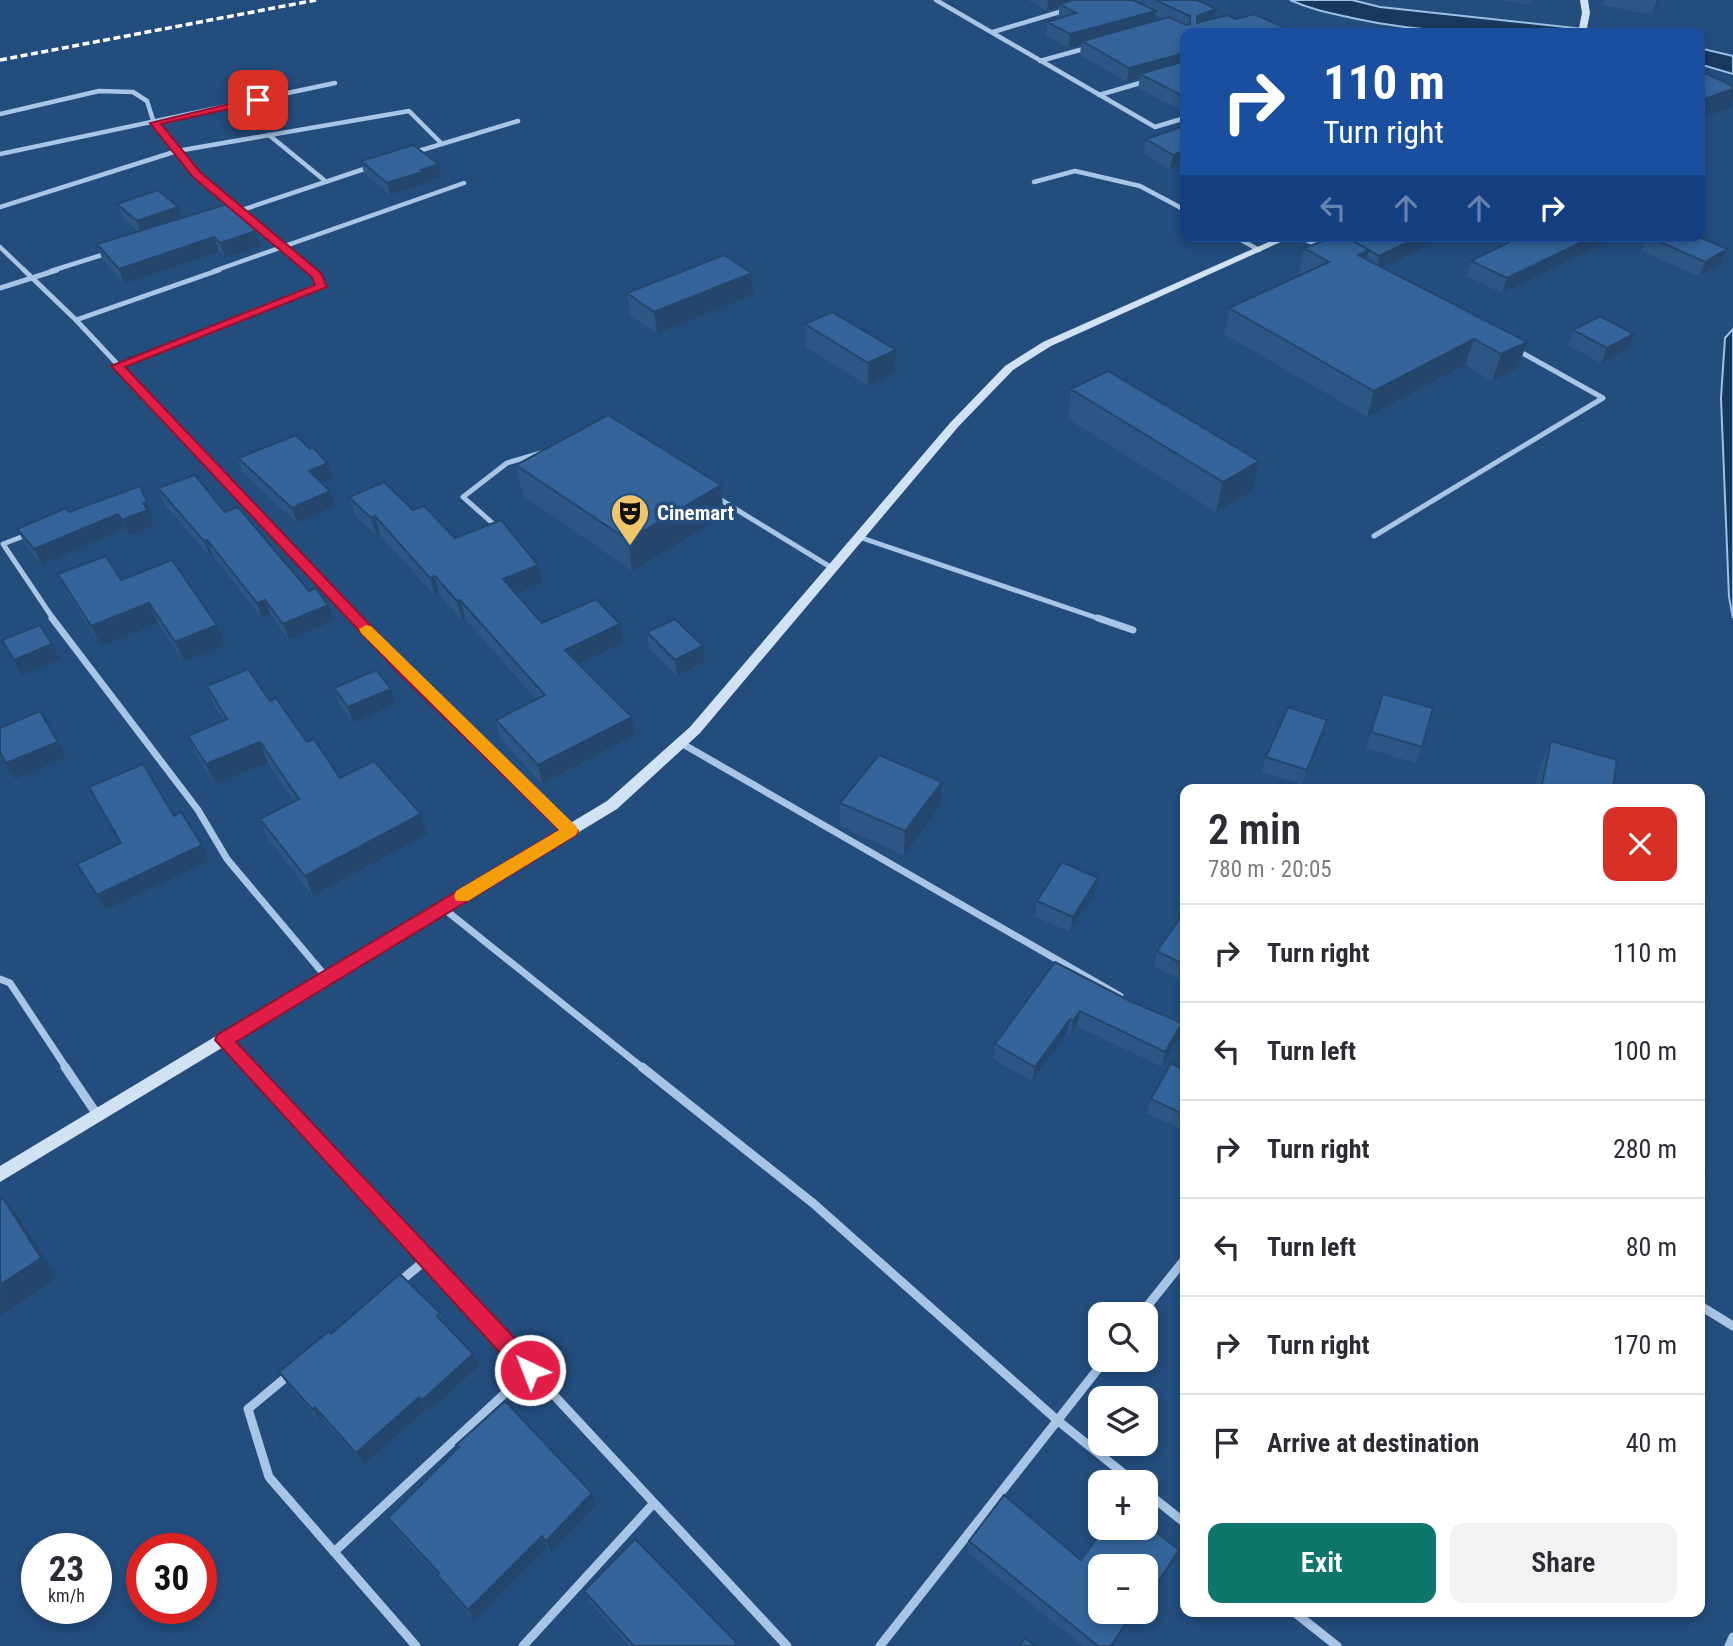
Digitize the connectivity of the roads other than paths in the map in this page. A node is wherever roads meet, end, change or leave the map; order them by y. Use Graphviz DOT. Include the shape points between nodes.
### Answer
graph roads {
  1 [pos="936,0"];
  2 [pos="1584,0"];
  3 [pos="1076,7"];
  4 [pos="1583,28"];
  5 [pos="993,32"];
  6 [pos="1091,47"];
  7 [pos="1040,61"];
  8 [pos="1148,80"];
  9 [pos="335,83"];
  10 [pos="1099,95"];
  11 [pos="0,114"];
  12 [pos="1180,120"];
  13 [pos="518,121"];
  14 [pos="154,123"];
  15 [pos="269,135"];
  16 [pos="441,143"];
  17 [pos="177,151"];
  18 [pos="0,154"];
  19 [pos="401,156"];
  20 [pos="375,165"];
  21 [pos="324,180"];
  22 [pos="1034,182"];
  23 [pos="464,183"];
  24 [pos="0,207"];
  25 [pos="1180,207"];
  26 [pos="237,211"];
  27 [pos="224,215"];
  28 [pos="1245,242"];
  29 [pos="1277,242"];
  30 [pos="1311,242"];
  31 [pos="0,247"];
  32 [pos="282,247"];
  33 [pos="1324,249"];
  34 [pos="1259,250"];
  35 [pos="109,252"];
  36 [pos="32,277"];
  37 [pos="0,288"];
  38 [pos="76,320"];
  39 [pos="1505,344"];
  40 [pos="117,366"];
  41 [pos="547,451"];
  42 [pos="714,496"];
  43 [pos="39,531"];
  44 [pos="505,533"];
  45 [pos="1374,536"];
  46 [pos="859,537"];
  47 [pos="1,545"];
  48 [pos="832,568"];
  49 [pos="1133,630"];
  50 [pos="681,743"];
  51 [pos="570,831"];
  52 [pos="443,908"];
  53 [pos="327,978"];
  54 [pos="0,979"];
  55 [pos="1129,1001"];
  56 [pos="224,1040"];
  57 [pos="98,1116"];
  58 [pos="0,1175"];
  59 [pos="427,1259"];
  60 [pos="1180,1265"];
  61 [pos="385,1294"];
  62 [pos="1151,1302"];
  63 [pos="1705,1309"];
  64 [pos="1733,1326"];
  65 [pos="301,1365"];
  66 [pos="530,1370"];
  67 [pos="1095,1372"];
  68 [pos="1056,1420"];
  69 [pos="1119,1470"];
  70 [pos="1158,1502"];
  71 [pos="654,1503"];
  72 [pos="1180,1519"];
  73 [pos="334,1552"];
  74 [pos="1300,1617"];
  75 [pos="1733,1637"];
  76 [pos="416,1646"];
  77 [pos="523,1646"];
  78 [pos="787,1646"];
  79 [pos="880,1646"];
  80 [pos="1337,1646"];
  81 [pos="1729,1646"];
  1 -- 5 [label="street"];
  2 -- 4 [label="street"];
  3 -- 5 [label="street"];
  5 -- 7 [label="street"];
  6 -- 7 [label="street"];
  7 -- 10 [label="street"];
  8 -- 10 [label="street"];
  9 -- 14 [label="street"];
  10 -- 12 [label="street" via="1155,127"];
  11 -- 14 [label="street" via="99,91 133,92 147,101"];
  13 -- 16 [label="street"];
  14 -- 17 [label="street"];
  14 -- 18 [label="street"];
  15 -- 16 [label="street" via="409,111"];
  15 -- 17 [label="street"];
  15 -- 21 [label="street"];
  16 -- 19 [label="street"];
  17 -- 24 [label="street"];
  17 -- 26 [label="street"];
  20 -- 21 [label="street"];
  21 -- 26 [label="street"];
  22 -- 25 [label="street" via="1075,171 1140,186"];
  23 -- 32 [label="street"];
  26 -- 27 [label="street"];
  26 -- 32 [label="street"];
  28 -- 34 [label="street"];
  29 -- 34 [label="street"];
  30 -- 33 [label="street"];
  31 -- 36 [label="street"];
  32 -- 38 [label="street"];
  32 -- 40 [label="street" via="317,276 321,287"];
  34 -- 46 [label="street" via="1047,344 1009,368"];
  35 -- 36 [label="street"];
  36 -- 37 [label="street"];
  36 -- 38 [label="street"];
  38 -- 40 [label="street"];
  39 -- 45 [label="street" via="1603,398"];
  40 -- 51 [label="street" via="402,668"];
  41 -- 44 [label="street" via="507,463 463,497"];
  42 -- 48 [label="street"];
  43 -- 47 [label="street"];
  46 -- 48 [label="street"];
  46 -- 49 [label="street"];
  47 -- 53 [label="street" via="198,810 227,859"];
  48 -- 50 [label="street"];
  50 -- 51 [label="street" via="612,805"];
  50 -- 55 [label="street"];
  51 -- 52 [label="street"];
  52 -- 53 [label="street"];
  52 -- 68 [label="street" via="814,1204"];
  53 -- 56 [label="street"];
  54 -- 57 [label="street" via="10,983"];
  56 -- 57 [label="street"];
  56 -- 59 [label="street"];
  57 -- 58 [label="street"];
  59 -- 61 [label="street"];
  59 -- 66 [label="street"];
  60 -- 62 [label="street"];
  63 -- 64 [label="street"];
  65 -- 73 [label="street" via="248,1409 269,1477"];
  66 -- 71 [label="street"];
  66 -- 73 [label="street"];
  67 -- 68 [label="street"];
  68 -- 69 [label="street"];
  68 -- 79 [label="street"];
  70 -- 72 [label="street"];
  71 -- 77 [label="street"];
  71 -- 78 [label="street"];
  73 -- 76 [label="street"];
  74 -- 80 [label="street"];
  75 -- 81 [label="street"];
}
